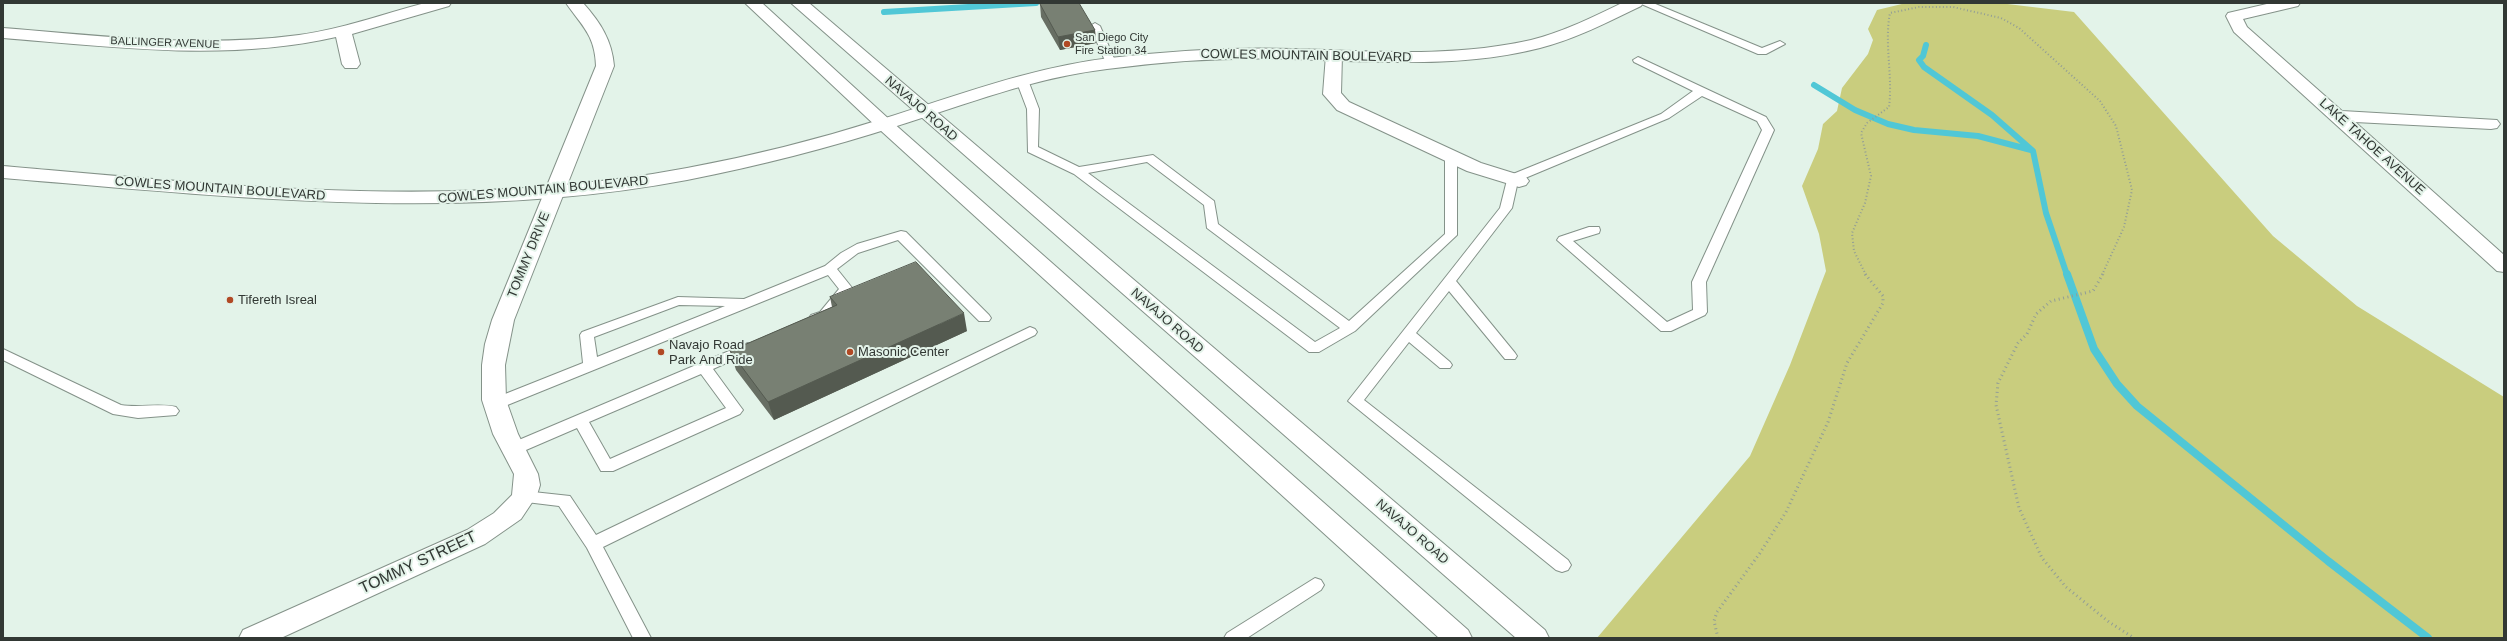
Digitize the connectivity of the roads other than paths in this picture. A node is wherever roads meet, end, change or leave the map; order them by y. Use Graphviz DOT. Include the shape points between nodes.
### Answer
graph roads {
  1 [pos="443,3"];
  2 [pos="574,3"];
  3 [pos="753,3"];
  4 [pos="799,3"];
  5 [pos="1634,3"];
  6 [pos="1644,3"];
  7 [pos="2292,3"];
  8 [pos="1094,26"];
  9 [pos="343,30"];
  10 [pos="3,33"];
  11 [pos="1780,44"];
  12 [pos="1334,55"];
  13 [pos="1638,60"];
  14 [pos="1110,63"];
  15 [pos="351,64"];
  16 [pos="1022,80"];
  17 [pos="1701,91"];
  18 [pos="924,111"];
  19 [pos="2337,116"];
  20 [pos="2491,124"];
  21 [pos="885,125"];
  22 [pos="1451,156"];
  23 [pos="1078,171"];
  24 [pos="3,172"];
  25 [pos="1516,180"];
  26 [pos="554,192"];
  27 [pos="1594,230"];
  28 [pos="2504,266"];
  29 [pos="830,270"];
  30 [pos="1448,281"];
  31 [pos="748,302"];
  32 [pos="984,318"];
  33 [pos="804,324"];
  34 [pos="1350,328"];
  35 [pos="1030,332"];
  36 [pos="1408,334"];
  37 [pos="761,342"];
  38 [pos="3,354"];
  39 [pos="1510,356"];
  40 [pos="1445,365"];
  41 [pos="591,366"];
  42 [pos="704,367"];
  43 [pos="495,404"];
  44 [pos="171,411"];
  45 [pos="580,420"];
  46 [pos="513,449"];
  47 [pos="524,497"];
  48 [pos="593,544"];
  49 [pos="1562,565"];
  50 [pos="1315,585"];
  51 [pos="253,638"];
  52 [pos="642,638"];
  53 [pos="1233,638"];
  54 [pos="1458,638"];
  55 [pos="1535,638"];
  1 -- 9 [label="street, BALLINGER AVENUE"];
  2 -- 26 [label="street, TOMMY DRIVE" via="600,35 605,66"];
  3 -- 21 [label="street"];
  4 -- 18 [label="street, NAVAJO ROAD"];
  5 -- 12 [label="street, COWLES MOUNTAIN BOULEVARD" via="1575,32 1507,50 1426,58"];
  6 -- 11 [label="lane" via="1762,52"];
  7 -- 19 [label="street, LAKE TAHOE AVENUE" via="2234,16 2240,29"];
  8 -- 14 [label="lane"];
  9 -- 10 [label="street, BALLINGER AVENUE" via="283,42 192,46"];
  9 -- 15 [label="street"];
  12 -- 14 [label="street, COWLES MOUNTAIN BOULEVARD" via="1203,54"];
  12 -- 22 [label="street" via="1332,94 1343,106"];
  13 -- 17 [label="lane"];
  14 -- 16 [label="street, COWLES MOUNTAIN BOULEVARD"];
  16 -- 18 [label="street, COWLES MOUNTAIN BOULEVARD"];
  16 -- 23 [label="lane" via="1033,109 1032,149"];
  17 -- 25 [label="lane" via="1665,116"];
  17 -- 27 [label="lane" via="1762,119 1768,130 1699,282 1700,312 1666,328 1564,240"];
  18 -- 21 [label="street, COWLES MOUNTAIN BOULEVARD"];
  18 -- 55 [label="street, NAVAJO ROAD"];
  19 -- 20 [label="street"];
  19 -- 28 [label="street, LAKE TAHOE AVENUE"];
  21 -- 26 [label="street, COWLES MOUNTAIN BOULEVARD" via="780,153 657,180"];
  21 -- 54 [label="street"];
  22 -- 25 [label="street" via="1474,167"];
  22 -- 34 [label="lane" via="1452,235"];
  23 -- 34 [label="lane" via="1314,349"];
  23 -- 34 [label="lane" via="1149,158 1210,204 1212,225"];
  24 -- 26 [label="street, COWLES MOUNTAIN BOULEVARD" via="308,198 431,200"];
  25 -- 30 [label="lane" via="1506,208"];
  26 -- 43 [label="street, TOMMY DRIVE" via="497,341 492,359 492,391"];
  29 -- 31 [label="lane"];
  29 -- 32 [label="lane" via="842,256 900,235"];
  29 -- 33 [label="lane" via="846,289 825,315"];
  30 -- 36 [label="lane"];
  30 -- 39 [label="lane"];
  31 -- 41 [label="lane"];
  31 -- 41 [label="lane" via="678,301 587,334"];
  35 -- 48 [label="lane"];
  36 -- 40 [label="lane"];
  36 -- 49 [label="lane" via="1356,401"];
  37 -- 42 [label="lane"];
  38 -- 44 [label="lane" via="118,410 138,413"];
  41 -- 43 [label="lane"];
  42 -- 45 [label="lane"];
  42 -- 45 [label="lane" via="735,410 607,468"];
  43 -- 46 [label="street, TOMMY DRIVE"];
  45 -- 46 [label="lane"];
  46 -- 47 [label="street, TOMMY STREET" via="529,484"];
  47 -- 48 [label="lane" via="564,500"];
  47 -- 51 [label="street, TOMMY STREET" via="514,511 476,537"];
  48 -- 52 [label="lane"];
  50 -- 53 [label="lane"];
}
